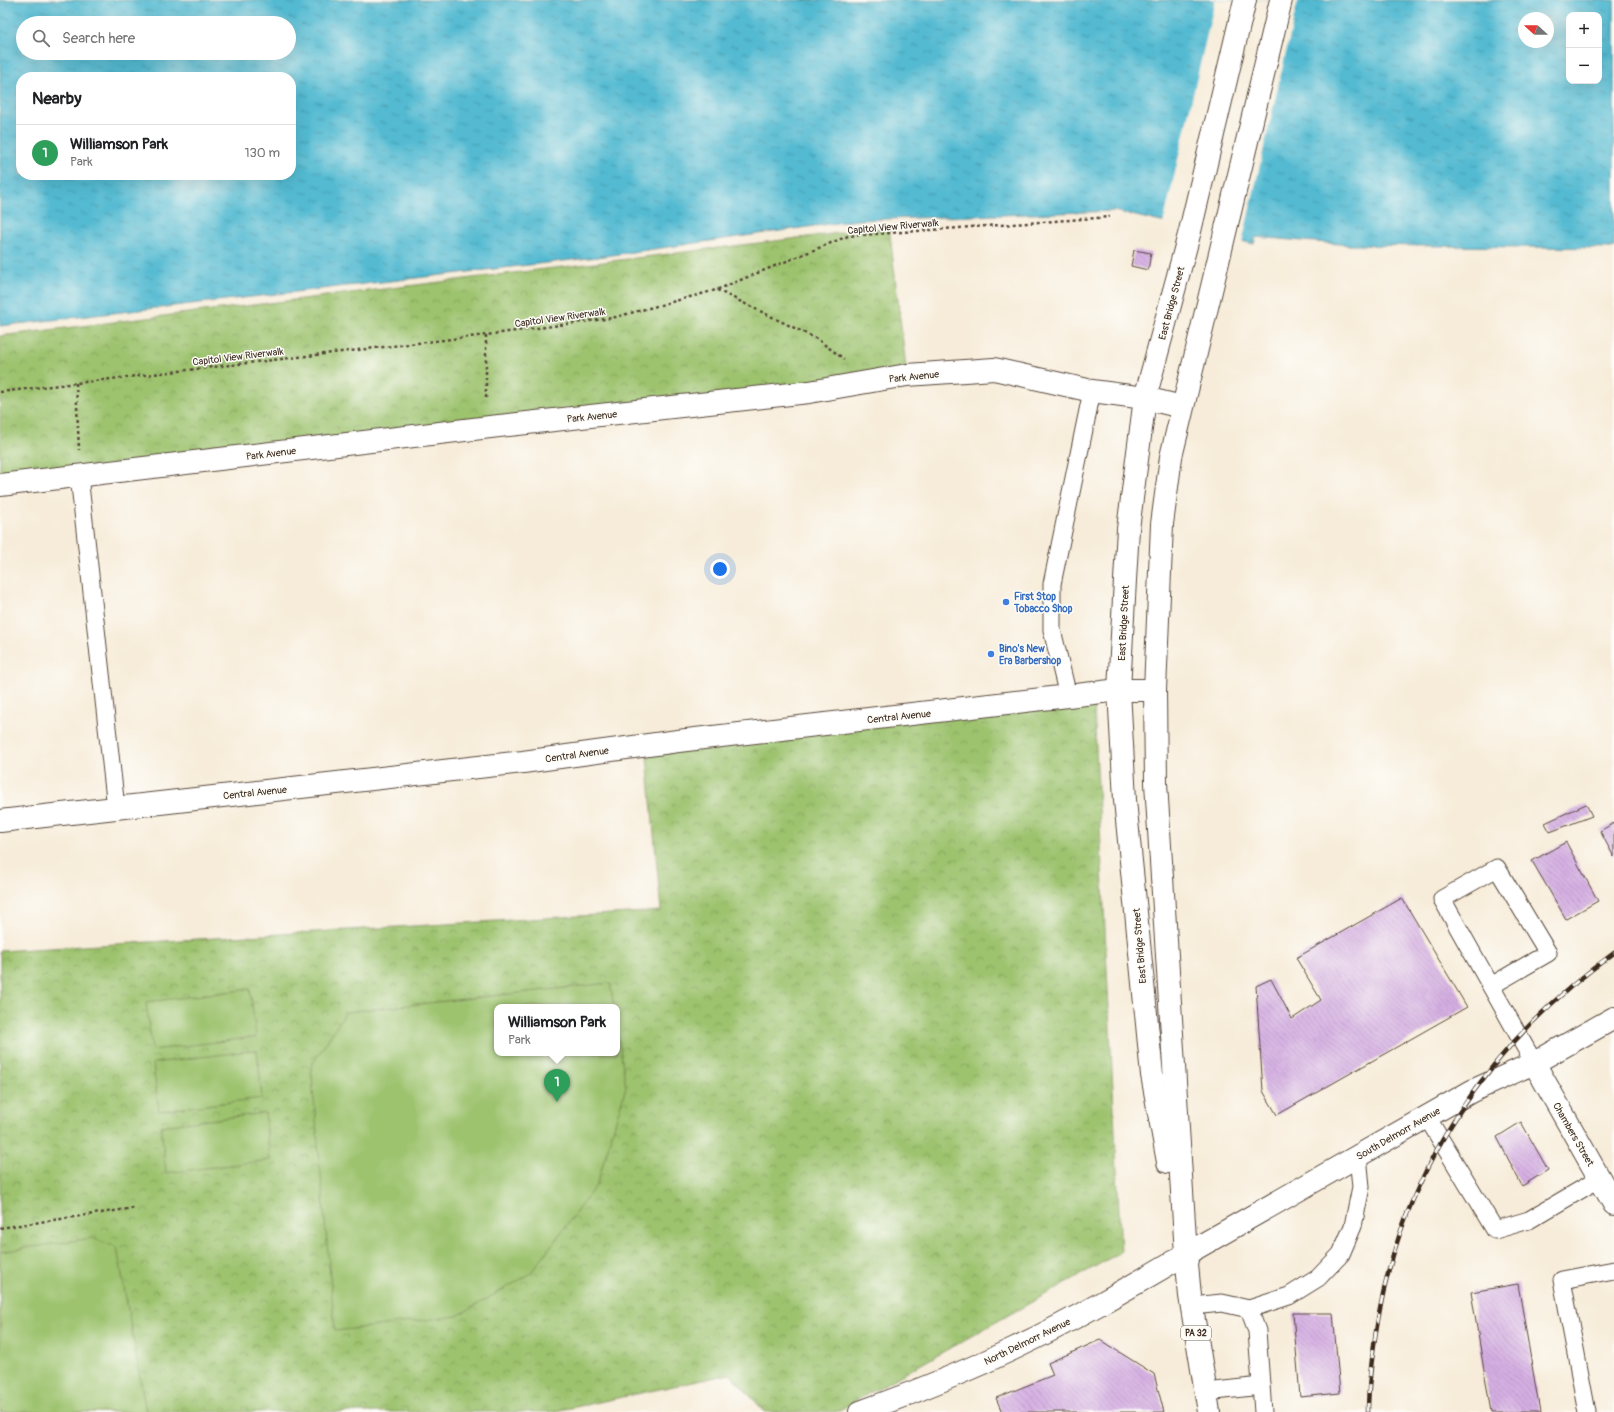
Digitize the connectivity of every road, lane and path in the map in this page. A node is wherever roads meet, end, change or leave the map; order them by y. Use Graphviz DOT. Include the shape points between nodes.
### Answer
graph roads {
  1 [pos="1245,0"];
  2 [pos="1281,0"];
  3 [pos="1110,217"];
  4 [pos="716,290"];
  5 [pos="486,335"];
  6 [pos="872,381"];
  7 [pos="76,383"];
  8 [pos="1092,391"];
  9 [pos="0,392"];
  10 [pos="1146,398"];
  11 [pos="1182,407"];
  12 [pos="78,421"];
  13 [pos="487,427"];
  14 [pos="79,476"];
  15 [pos="0,485"];
  16 [pos="1119,690"];
  17 [pos="1154,690"];
  18 [pos="1068,696"];
  19 [pos="116,808"];
  20 [pos="0,821"];
  21 [pos="1491,986"];
  22 [pos="1614,1018"];
  23 [pos="1534,1063"];
  24 [pos="1427,1118"];
  25 [pos="1358,1156"];
  26 [pos="1600,1179"];
  27 [pos="1614,1204"];
  28 [pos="134,1208"];
  29 [pos="0,1228"];
  30 [pos="1186,1254"];
  31 [pos="1614,1270"];
  32 [pos="1192,1306"];
  33 [pos="1249,1309"];
  34 [pos="1261,1386"];
  35 [pos="1208,1402"];
  36 [pos="860,1412"];
  37 [pos="1263,1412"];
  38 [pos="1587,1412"];
  1 -- 10 [label="main road, East Bridge Street" via="1190,231"];
  2 -- 11 [label="main road, East Bridge Street"];
  3 -- 4 [label="path, Capitol View Riverwalk" via="848,236"];
  4 -- 5 [label="path, Capitol View Riverwalk" via="612,318"];
  4 -- 6 [label="path" via="817,339"];
  5 -- 7 [label="path, Capitol View Riverwalk"];
  5 -- 13 [label="path"];
  6 -- 8 [label="main road, Park Avenue" via="907,375 994,369"];
  6 -- 13 [label="main road, Park Avenue" via="809,392"];
  7 -- 9 [label="path, Capitol View Riverwalk"];
  7 -- 12 [label="path"];
  8 -- 10 [label="main road, Park Avenue"];
  8 -- 18 [label="lane" via="1052,584 1052,630"];
  10 -- 11 [label="main road, Park Avenue"];
  10 -- 16 [label="main road, East Bridge Street" via="1128,529"];
  11 -- 17 [label="main road, East Bridge Street" via="1171,457 1162,524"];
  13 -- 14 [label="main road, Park Avenue"];
  14 -- 15 [label="main road, Park Avenue"];
  14 -- 19 [label="lane"];
  16 -- 17 [label="main road, Central Avenue"];
  16 -- 18 [label="main road, Central Avenue"];
  16 -- 30 [label="main road, East Bridge Street" via="1125,800 1152,1075"];
  17 -- 30 [label="main road, East Bridge Street" via="1157,791"];
  18 -- 19 [label="main road, Central Avenue"];
  19 -- 20 [label="main road, Central Avenue"];
  21 -- 21 [label="lane" via="1548,953 1498,868 1442,899"];
  21 -- 23 [label="lane"];
  22 -- 23 [label="main road, South Delmorr Avenue"];
  23 -- 24 [label="main road, South Delmorr Avenue" via="1472,1091"];
  23 -- 26 [label="main road, Chambers Street"];
  24 -- 25 [label="main road, South Delmorr Avenue"];
  24 -- 26 [label="lane" via="1495,1230 1529,1220"];
  25 -- 30 [label="main road, South Delmorr Avenue"];
  25 -- 33 [label="lane" via="1361,1187 1353,1226 1341,1254 1318,1278 1289,1296"];
  26 -- 27 [label="main road, Chambers Street"];
  28 -- 29 [label="path"];
  30 -- 32 [label="main road, East Bridge Street / PA 32"];
  30 -- 36 [label="main road, North Delmorr Avenue" via="1101,1304 1015,1348 926,1388"];
  31 -- 38 [label="lane" via="1562,1280"];
  32 -- 33 [label="lane" via="1222,1303"];
  32 -- 35 [label="main road, East Bridge Street / PA 32"];
  33 -- 34 [label="lane" via="1257,1331"];
  34 -- 35 [label="lane"];
  34 -- 37 [label="lane"];
}
